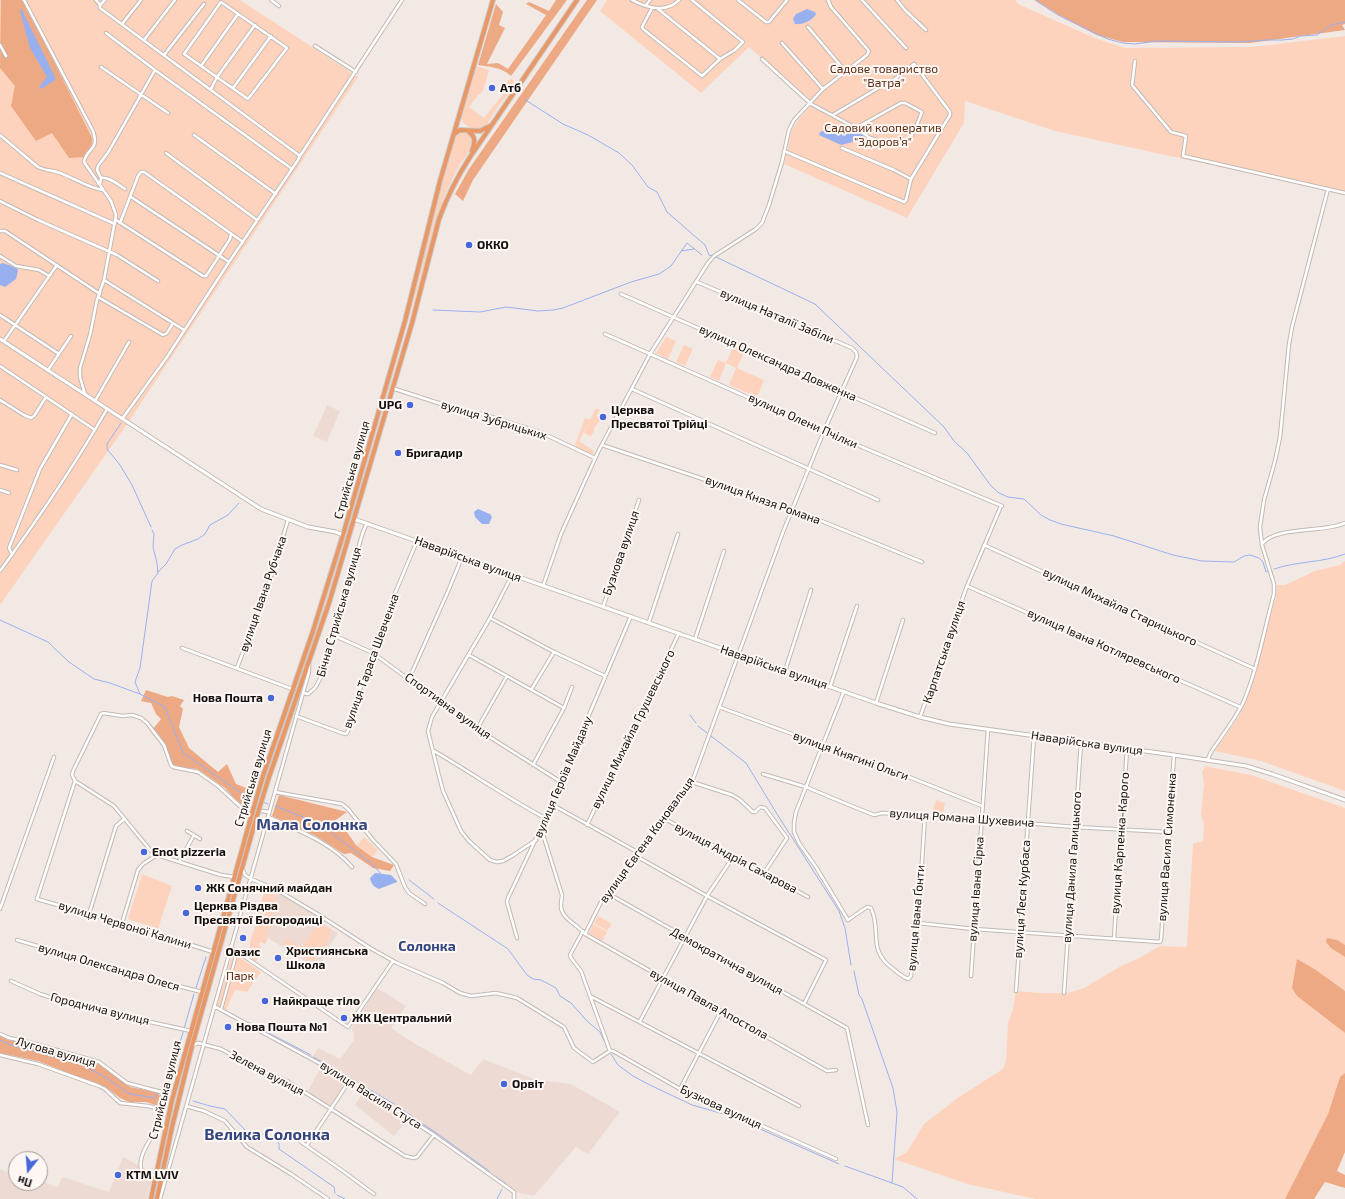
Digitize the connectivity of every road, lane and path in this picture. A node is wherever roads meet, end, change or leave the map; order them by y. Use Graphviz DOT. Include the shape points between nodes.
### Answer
graph roads {
  1 [pos="24,0"];
  2 [pos="96,0"];
  3 [pos="105,0"];
  4 [pos="141,0"];
  5 [pos="175,0"];
  6 [pos="271,0"];
  7 [pos="402,0"];
  8 [pos="493,0"];
  9 [pos="577,0"];
  10 [pos="632,0"];
  11 [pos="650,0"];
  12 [pos="679,0"];
  13 [pos="692,0"];
  14 [pos="738,0"];
  15 [pos="787,0"];
  16 [pos="828,0"];
  17 [pos="862,0"];
  18 [pos="897,0"];
  19 [pos="100,4"];
  20 [pos="204,4"];
  21 [pos="646,5"];
  22 [pos="279,6"];
  23 [pos="652,8"];
  24 [pos="658,9"];
  25 [pos="238,14"];
  26 [pos="122,24"];
  27 [pos="255,25"];
  28 [pos="808,27"];
  29 [pos="926,30"];
  30 [pos="106,33"];
  31 [pos="271,36"];
  32 [pos="144,40"];
  33 [pos="782,43"];
  34 [pos="0,45"];
  35 [pos="315,46"];
  36 [pos="906,48"];
  37 [pos="164,55"];
  38 [pos="6,56"];
  39 [pos="720,59"];
  40 [pos="762,59"];
  41 [pos="1136,61"];
  42 [pos="101,66"];
  43 [pos="201,66"];
  44 [pos="155,70"];
  45 [pos="356,72"];
  46 [pos="846,72"];
  47 [pos="217,77"];
  48 [pos="211,88"];
  49 [pos="233,88"];
  50 [pos="823,89"];
  51 [pos="141,94"];
  52 [pos="811,104"];
  53 [pos="168,113"];
  54 [pos="833,115"];
  55 [pos="492,124"];
  56 [pos="856,128"];
  57 [pos="467,131"];
  58 [pos="453,134"];
  59 [pos="0,135"];
  60 [pos="194,135"];
  61 [pos="842,148"];
  62 [pos="784,151"];
  63 [pos="166,153"];
  64 [pos="300,156"];
  65 [pos="470,157"];
  66 [pos="292,169"];
  67 [pos="0,173"];
  68 [pos="100,178"];
  69 [pos="912,179"];
  70 [pos="100,184"];
  71 [pos="1328,189"];
  72 [pos="103,190"];
  73 [pos="125,190"];
  74 [pos="1345,193"];
  75 [pos="276,194"];
  76 [pos="130,197"];
  77 [pos="0,201"];
  78 [pos="257,220"];
  79 [pos="115,222"];
  80 [pos="120,223"];
  81 [pos="0,231"];
  82 [pos="231,234"];
  83 [pos="243,242"];
  84 [pos="109,252"];
  85 [pos="219,255"];
  86 [pos="0,256"];
  87 [pos="229,262"];
  88 [pos="57,266"];
  89 [pos="49,276"];
  90 [pos="104,280"];
  91 [pos="158,281"];
  92 [pos="697,282"];
  93 [pos="621,294"];
  94 [pos="99,295"];
  95 [pos="0,315"];
  96 [pos="675,317"];
  97 [pos="173,323"];
  98 [pos="15,325"];
  99 [pos="184,330"];
  100 [pos="605,334"];
  101 [pos="71,336"];
  102 [pos="0,339"];
  103 [pos="4,341"];
  104 [pos="129,342"];
  105 [pos="856,352"];
  106 [pos="58,354"];
  107 [pos="650,354"];
  108 [pos="0,366"];
  109 [pos="48,370"];
  110 [pos="392,388"];
  111 [pos="632,389"];
  112 [pos="842,392"];
  113 [pos="85,394"];
  114 [pos="46,397"];
  115 [pos="0,400"];
  116 [pos="95,401"];
  117 [pos="107,409"];
  118 [pos="72,414"];
  119 [pos="122,419"];
  120 [pos="95,430"];
  121 [pos="824,431"];
  122 [pos="935,433"];
  123 [pos="602,444"];
  124 [pos="595,458"];
  125 [pos="0,465"];
  126 [pos="809,469"];
  127 [pos="17,470"];
  128 [pos="0,490"];
  129 [pos="9,493"];
  130 [pos="639,500"];
  131 [pos="878,500"];
  132 [pos="1001,506"];
  133 [pos="792,509"];
  134 [pos="354,518"];
  135 [pos="288,520"];
  136 [pos="367,523"];
  137 [pos="1345,523"];
  138 [pos="678,534"];
  139 [pos="343,535"];
  140 [pos="417,541"];
  141 [pos="984,545"];
  142 [pos="1262,545"];
  143 [pos="724,551"];
  144 [pos="12,554"];
  145 [pos="462,557"];
  146 [pos="922,562"];
  147 [pos="0,570"];
  148 [pos="510,574"];
  149 [pos="543,586"];
  150 [pos="967,586"];
  151 [pos="811,590"];
  152 [pos="857,606"];
  153 [pos="603,607"];
  154 [pos="631,616"];
  155 [pos="490,618"];
  156 [pos="903,620"];
  157 [pos="649,622"];
  158 [pos="679,633"];
  159 [pos="333,635"];
  160 [pos="695,639"];
  161 [pos="182,648"];
  162 [pos="554,652"];
  163 [pos="374,653"];
  164 [pos="739,654"];
  165 [pos="470,655"];
  166 [pos="309,660"];
  167 [pos="237,668"];
  168 [pos="1255,669"];
  169 [pos="785,671"];
  170 [pos="507,676"];
  171 [pos="605,676"];
  172 [pos="409,679"];
  173 [pos="572,687"];
  174 [pos="830,687"];
  175 [pos="292,689"];
  176 [pos="532,690"];
  177 [pos="844,692"];
  178 [pos="304,693"];
  179 [pos="441,703"];
  180 [pos="876,703"];
  181 [pos="719,707"];
  182 [pos="1240,707"];
  183 [pos="564,708"];
  184 [pos="296,716"];
  185 [pos="920,717"];
  186 [pos="477,729"];
  187 [pos="988,729"];
  188 [pos="1034,736"];
  189 [pos="1081,742"];
  190 [pos="823,746"];
  191 [pos="1126,748"];
  192 [pos="434,751"];
  193 [pos="1174,754"];
  194 [pos="54,757"];
  195 [pos="1208,760"];
  196 [pos="533,765"];
  197 [pos="763,774"];
  198 [pos="75,781"];
  199 [pos="561,782"];
  200 [pos="692,782"];
  201 [pos="806,787"];
  202 [pos="275,792"];
  203 [pos="1345,800"];
  204 [pos="551,804"];
  205 [pos="982,806"];
  206 [pos="269,812"];
  207 [pos="925,815"];
  208 [pos="268,817"];
  209 [pos="545,818"];
  210 [pos="124,819"];
  211 [pos="665,820"];
  212 [pos="981,820"];
  213 [pos="1028,823"];
  214 [pos="587,825"];
  215 [pos="1075,827"];
  216 [pos="541,828"];
  217 [pos="1121,829"];
  218 [pos="187,830"];
  219 [pos="1168,832"];
  220 [pos="194,835"];
  221 [pos="200,839"];
  222 [pos="536,840"];
  223 [pos="639,853"];
  224 [pos="157,855"];
  225 [pos="636,856"];
  226 [pos="733,857"];
  227 [pos="179,862"];
  228 [pos="352,867"];
  229 [pos="242,868"];
  230 [pos="764,873"];
  231 [pos="246,875"];
  232 [pos="234,877"];
  233 [pos="251,879"];
  234 [pos="239,880"];
  235 [pos="607,894"];
  236 [pos="706,896"];
  237 [pos="808,896"];
  238 [pos="425,904"];
  239 [pos="0,909"];
  240 [pos="89,914"];
  241 [pos="122,923"];
  242 [pos="918,923"];
  243 [pos="974,929"];
  244 [pos="583,931"];
  245 [pos="1020,931"];
  246 [pos="585,934"];
  247 [pos="1067,935"];
  248 [pos="684,937"];
  249 [pos="517,938"];
  250 [pos="1114,938"];
  251 [pos="17,940"];
  252 [pos="232,948"];
  253 [pos="213,952"];
  254 [pos="237,952"];
  255 [pos="393,961"];
  256 [pos="970,976"];
  257 [pos="663,978"];
  258 [pos="11,981"];
  259 [pos="1016,991"];
  260 [pos="202,992"];
  261 [pos="1064,993"];
  262 [pos="590,996"];
  263 [pos="804,1004"];
  264 [pos="214,1006"];
  265 [pos="220,1010"];
  266 [pos="721,1011"];
  267 [pos="640,1021"];
  268 [pos="191,1031"];
  269 [pos="0,1034"];
  270 [pos="195,1035"];
  271 [pos="201,1044"];
  272 [pos="192,1046"];
  273 [pos="610,1051"];
  274 [pos="699,1052"];
  275 [pos="0,1055"];
  276 [pos="836,1070"];
  277 [pos="350,1080"];
  278 [pos="680,1089"];
  279 [pos="186,1106"];
  280 [pos="799,1106"];
  281 [pos="160,1109"];
  282 [pos="330,1110"];
  283 [pos="868,1126"];
  284 [pos="291,1135"];
  285 [pos="434,1135"];
  286 [pos="307,1145"];
  287 [pos="836,1159"];
  288 [pos="156,1176"];
  289 [pos="374,1194"];
  290 [pos="151,1199"];
  291 [pos="160,1199"];
  292 [pos="328,1199"];
  293 [pos="514,1199"];
  1 -- 70 [label="street" via="93,131 96,141 84,162"];
  2 -- 19 [label="street"];
  3 -- 19 [label="street"];
  4 -- 26 [label="street"];
  5 -- 32 [label="street"];
  6 -- 22 [label="street"];
  7 -- 45 [label="street"];
  8 -- 58 [label="highway, Стрийська вулиця"];
  9 -- 55 [label="highway"];
  10 -- 21 [label="street"];
  11 -- 21 [label="street"];
  12 -- 24 [label="street" via="675,4"];
  13 -- 39 [label="street" via="743,42"];
  14 -- 15 [label="street" via="766,22 769,22"];
  16 -- 46 [label="street" via="831,7 869,51"];
  17 -- 36 [label="street"];
  18 -- 29 [label="street"];
  19 -- 26 [label="street" via="100,8"];
  20 -- 37 [label="street"];
  21 -- 23 [label="street"];
  23 -- 24 [label="street"];
  23 -- 39 [label="street" via="642,27 702,76"];
  24 -- 39 [label="street"];
  25 -- 27 [label="street"];
  25 -- 43 [label="street"];
  25 -- 43 [label="street" via="221,2 184,54"];
  26 -- 32 [label="street"];
  27 -- 31 [label="street"];
  27 -- 47 [label="street"];
  28 -- 46 [label="street"];
  30 -- 44 [label="street"];
  31 -- 49 [label="street"];
  31 -- 49 [label="street" via="287,48 248,99"];
  32 -- 37 [label="street"];
  33 -- 50 [label="street"];
  34 -- 38 [label="street"];
  35 -- 45 [label="street"];
  37 -- 48 [label="street"];
  40 -- 52 [label="street"];
  41 -- 71 [label="street" via="1132,85 1171,132 1186,136 1183,156"];
  42 -- 51 [label="street"];
  43 -- 47 [label="street"];
  44 -- 51 [label="street"];
  44 -- 66 [label="street"];
  45 -- 64 [label="street"];
  46 -- 50 [label="street"];
  47 -- 48 [label="street"];
  47 -- 49 [label="street"];
  48 -- 64 [label="street"];
  50 -- 52 [label="street"];
  51 -- 53 [label="street"];
  51 -- 68 [label="street" via="98,166"];
  52 -- 54 [label="street"];
  52 -- 62 [label="street" via="794,120 788,130"];
  54 -- 56 [label="street"];
  54 -- 69 [label="street" via="890,83 914,64 950,115"];
  55 -- 57 [label="highway" via="480,131"];
  55 -- 65 [label="highway"];
  56 -- 56 [label="street" via="870,138 899,146 907,142 922,112 901,103"];
  57 -- 58 [label="highway" via="460,130"];
  57 -- 65 [label="highway" via="475,142"];
  58 -- 139 [label="highway, Стрийська вулиця" via="406,321"];
  59 -- 72 [label="street" via="38,167 61,173"];
  60 -- 75 [label="street"];
  61 -- 69 [label="street"];
  62 -- 69 [label="street" via="902,202 906,200"];
  62 -- 92 [label="street" via="770,205 762,223 756,230 714,256"];
  63 -- 78 [label="street"];
  64 -- 66 [label="street"];
  65 -- 110 [label="highway, Стрийська вулиця" via="439,220"];
  66 -- 75 [label="street"];
  67 -- 79 [label="street"];
  68 -- 70 [label="street"];
  68 -- 73 [label="street" via="104,177"];
  70 -- 72 [label="street"];
  71 -- 74 [label="street"];
  71 -- 142 [label="street" via="1291,333 1280,437 1262,512"];
  72 -- 79 [label="street" via="114,208"];
  75 -- 78 [label="street"];
  76 -- 80 [label="street"];
  76 -- 82 [label="street" via="138,176 144,172"];
  76 -- 85 [label="street"];
  77 -- 84 [label="street"];
  78 -- 83 [label="street"];
  79 -- 80 [label="street"];
  79 -- 84 [label="street"];
  80 -- 85 [label="street" via="203,276 206,276"];
  81 -- 88 [label="street" via="5,231"];
  82 -- 83 [label="street"];
  82 -- 85 [label="street"];
  83 -- 87 [label="street"];
  84 -- 90 [label="street"];
  84 -- 91 [label="street"];
  85 -- 87 [label="street"];
  86 -- 89 [label="street" via="16,266 39,270"];
  87 -- 99 [label="street"];
  88 -- 89 [label="street"];
  88 -- 94 [label="street"];
  89 -- 98 [label="street"];
  90 -- 94 [label="street"];
  90 -- 97 [label="street"];
  92 -- 96 [label="street"];
  92 -- 105 [label="street, вулиця Наталії Забіли" via="852,348"];
  93 -- 96 [label="street, вулиця Олександра Довженка"];
  94 -- 97 [label="street" via="163,335"];
  94 -- 113 [label="street" via="80,368"];
  95 -- 98 [label="street"];
  96 -- 107 [label="street"];
  96 -- 112 [label="street, вулиця Олександра Довженка"];
  97 -- 99 [label="street"];
  98 -- 103 [label="street"];
  98 -- 106 [label="street"];
  99 -- 119 [label="street" via="167,358"];
  100 -- 107 [label="street, вулиця Олени Пчілки"];
  101 -- 106 [label="street"];
  102 -- 103 [label="street"];
  103 -- 109 [label="street"];
  104 -- 116 [label="street"];
  105 -- 112 [label="street, вулиця Євгена Коновальця" via="857,357"];
  106 -- 109 [label="street"];
  107 -- 111 [label="street"];
  107 -- 121 [label="street, вулиця Олени Пчілки"];
  108 -- 114 [label="street"];
  109 -- 113 [label="street"];
  110 -- 124 [label="street, вулиця Зубрицьких" via="542,433"];
  110 -- 134 [label="highway, Стрийська вулиця"];
  111 -- 123 [label="street"];
  111 -- 126 [label="street"];
  112 -- 121 [label="street, вулиця Євгена Коновальця"];
  112 -- 122 [label="street, вулиця Олександра Довженка"];
  113 -- 116 [label="street"];
  114 -- 115 [label="street" via="31,418"];
  114 -- 118 [label="street"];
  116 -- 117 [label="street"];
  117 -- 119 [label="street"];
  117 -- 120 [label="street"];
  118 -- 120 [label="street"];
  118 -- 144 [label="street" via="40,469 9,548"];
  119 -- 135 [label="street" via="261,509"];
  120 -- 144 [label="street"];
  121 -- 126 [label="street, вулиця Євгена Коновальця"];
  121 -- 132 [label="street, вулиця Олени Пчілки"];
  123 -- 124 [label="street"];
  123 -- 133 [label="street, вулиця Князя Романа"];
  124 -- 149 [label="street" via="561,534"];
  125 -- 127 [label="street"];
  126 -- 131 [label="street"];
  126 -- 133 [label="street, вулиця Євгена Коновальця"];
  128 -- 129 [label="street"];
  130 -- 153 [label="street, Бузкова вулиця"];
  132 -- 141 [label="street, Карпатська вулиця"];
  133 -- 146 [label="street, вулиця Князя Романа"];
  133 -- 164 [label="street, вулиця Євгена Коновальця"];
  134 -- 136 [label="street, Наварійська вулиця"];
  134 -- 166 [label="highway, Стрийська вулиця" via="329,604"];
  135 -- 139 [label="street"];
  135 -- 167 [label="street, вулиця Івана Рубчака"];
  136 -- 140 [label="street, Наварійська вулиця"];
  136 -- 159 [label="street, Бічна Стрийська вулиця"];
  137 -- 142 [label="street" via="1276,534"];
  138 -- 157 [label="street"];
  139 -- 175 [label="highway, Стрийська вулиця" via="314,630"];
  140 -- 145 [label="street, Наварійська вулиця"];
  140 -- 163 [label="street, вулиця Тараса Шевченка" via="390,605"];
  141 -- 150 [label="street, Карпатська вулиця"];
  141 -- 168 [label="street, вулиця Михайла Старицького"];
  142 -- 168 [label="street" via="1274,589"];
  143 -- 160 [label="street"];
  144 -- 147 [label="street"];
  145 -- 148 [label="street, Наварійська вулиця"];
  145 -- 172 [label="street"];
  148 -- 149 [label="street, Наварійська вулиця"];
  148 -- 155 [label="street"];
  149 -- 153 [label="street, Наварійська вулиця"];
  150 -- 182 [label="street, вулиця Івана Котляревського"];
  150 -- 185 [label="street, Карпатська вулиця"];
  151 -- 169 [label="street"];
  152 -- 174 [label="street"];
  153 -- 154 [label="street, Наварійська вулиця"];
  154 -- 157 [label="street, Наварійська вулиця"];
  154 -- 171 [label="street, вулиця Героїв Майдану"];
  155 -- 162 [label="street"];
  155 -- 165 [label="street"];
  156 -- 180 [label="street"];
  157 -- 158 [label="street, Наварійська вулиця"];
  158 -- 160 [label="street, Наварійська вулиця"];
  158 -- 214 [label="street, вулиця Михайла Грушевського"];
  159 -- 163 [label="street, Спортивна вулиця"];
  159 -- 178 [label="street, Бічна Стрийська вулиця" via="319,683 308,694"];
  160 -- 164 [label="street, Наварійська вулиця"];
  161 -- 167 [label="street, вулиця Івана Рубчака"];
  162 -- 171 [label="street"];
  162 -- 176 [label="street"];
  163 -- 172 [label="street, Спортивна вулиця"];
  163 -- 184 [label="street, вулиця Тараса Шевченка" via="346,734"];
  164 -- 169 [label="street, Наварійська вулиця"];
  164 -- 181 [label="street, вулиця Євгена Коновальця"];
  165 -- 170 [label="street"];
  165 -- 179 [label="street"];
  166 -- 178 [label="street"];
  166 -- 229 [label="highway, Стрийська вулиця, bridge" via="268,780"];
  167 -- 175 [label="street, вулиця Івана Рубчака"];
  168 -- 182 [label="street"];
  169 -- 174 [label="street, Наварійська вулиця"];
  170 -- 176 [label="street"];
  170 -- 186 [label="street"];
  171 -- 199 [label="street, вулиця Героїв Майдану"];
  172 -- 179 [label="street, Спортивна вулиця"];
  173 -- 183 [label="street"];
  174 -- 177 [label="street, Наварійська вулиця"];
  175 -- 232 [label="highway, Стрийська вулиця, bridge" via="262,779"];
  176 -- 183 [label="street"];
  177 -- 180 [label="street, Наварійська вулиця"];
  177 -- 190 [label="street"];
  178 -- 184 [label="street"];
  179 -- 186 [label="street, Спортивна вулиця"];
  179 -- 192 [label="street" via="429,727"];
  180 -- 185 [label="street, Наварійська вулиця"];
  181 -- 190 [label="street, вулиця Княгині Ольги"];
  181 -- 200 [label="street, вулиця Євгена Коновальця"];
  182 -- 195 [label="street"];
  183 -- 196 [label="street"];
  184 -- 202 [label="street"];
  185 -- 187 [label="street, Наварійська вулиця"];
  186 -- 196 [label="street, Спортивна вулиця"];
  187 -- 188 [label="street, Наварійська вулиця"];
  187 -- 205 [label="street, вулиця Івана Сірка"];
  188 -- 189 [label="street, Наварійська вулиця"];
  188 -- 213 [label="street, вулиця Леся Курбаса"];
  189 -- 191 [label="street, Наварійська вулиця"];
  189 -- 215 [label="street, вулиця Данила Галицького"];
  190 -- 201 [label="street"];
  190 -- 205 [label="street, вулиця Княгині Ольги" via="909,776"];
  191 -- 193 [label="street, Наварійська вулиця"];
  191 -- 217 [label="street, вулиця Карпенка-Карого"];
  192 -- 209 [label="street"];
  192 -- 222 [label="street" via="443,791 459,829 490,860 503,861"];
  193 -- 195 [label="street, Наварійська вулиця"];
  193 -- 219 [label="street, вулиця Василя Симоненка"];
  194 -- 239 [label="street"];
  195 -- 203 [label="street, Наварійська вулиця" via="1259,770"];
  196 -- 199 [label="street, Спортивна вулиця"];
  197 -- 201 [label="street, вулиця Романа Шухевича"];
  198 -- 206 [label="street" via="73,771 101,714 132,715 147,723 164,745 173,767 198,772 242,808"];
  198 -- 210 [label="street" via="114,806"];
  198 -- 240 [label="street, вулиця Червоної Калини" via="36,899"];
  199 -- 204 [label="street, вулиця Героїв Майдану"];
  200 -- 211 [label="street, вулиця Євгена Коновальця"];
  200 -- 230 [label="street" via="732,795 753,812 760,807 766,808 787,838"];
  201 -- 207 [label="street, вулиця Романа Шухевича" via="871,814"];
  201 -- 242 [label="street, вулиця Івана Ґонти" via="794,823 794,832 799,843 848,920 867,907 871,908 879,955 884,962 908,979 911,976"];
  202 -- 206 [label="street"];
  202 -- 238 [label="street" via="342,804 396,864 409,893"];
  204 -- 209 [label="street, вулиця Героїв Майдану"];
  204 -- 214 [label="street"];
  205 -- 212 [label="street, вулиця Івана Сірка"];
  206 -- 208 [label="street"];
  207 -- 212 [label="street, вулиця Романа Шухевича"];
  207 -- 242 [label="street, вулиця Івана Ґонти"];
  208 -- 228 [label="street" via="317,839"];
  208 -- 233 [label="street"];
  209 -- 216 [label="street, вулиця Героїв Майдану"];
  210 -- 224 [label="street"];
  210 -- 240 [label="street" via="116,826"];
  211 -- 223 [label="street, вулиця Євгена Коновальця"];
  211 -- 226 [label="street, вулиця Андрія Сахарова"];
  212 -- 213 [label="street, вулиця Романа Шухевича"];
  212 -- 243 [label="street, вулиця Івана Сірка"];
  213 -- 215 [label="street, вулиця Романа Шухевича"];
  213 -- 245 [label="street, вулиця Леся Курбаса"];
  214 -- 223 [label="street"];
  215 -- 217 [label="street, вулиця Романа Шухевича"];
  215 -- 247 [label="street, вулиця Данила Галицького"];
  216 -- 222 [label="street, вулиця Героїв Майдану"];
  216 -- 244 [label="street, вулиця Павла Апостола" via="562,895 563,913"];
  217 -- 219 [label="street, вулиця Романа Шухевича"];
  217 -- 250 [label="street, вулиця Карпенка-Карого"];
  218 -- 220 [label="street"];
  219 -- 250 [label="street, вулиця Василя Симоненка" via="1161,940 1158,942"];
  220 -- 221 [label="street"];
  220 -- 227 [label="street"];
  222 -- 249 [label="street, вулиця Героїв Майдану" via="507,902"];
  223 -- 225 [label="street, вулиця Євгена Коновальця"];
  224 -- 227 [label="street"];
  224 -- 241 [label="street" via="138,870"];
  225 -- 235 [label="street, вулиця Євгена Коновальця"];
  225 -- 236 [label="street"];
  226 -- 230 [label="street, вулиця Андрія Сахарова"];
  226 -- 236 [label="street"];
  227 -- 232 [label="street"];
  229 -- 231 [label="street"];
  229 -- 234 [label="highway, Стрийська вулиця"];
  230 -- 237 [label="street, вулиця Андрія Сахарова"];
  231 -- 233 [label="street"];
  231 -- 234 [label="street"];
  232 -- 253 [label="highway, Стрийська вулиця"];
  233 -- 252 [label="street"];
  233 -- 255 [label="street" via="277,890"];
  234 -- 270 [label="highway, Стрийська вулиця"];
  235 -- 246 [label="street, вулиця Євгена Коновальця"];
  235 -- 248 [label="street, Демократична вулиця"];
  236 -- 248 [label="street"];
  236 -- 263 [label="street" via="826,960"];
  240 -- 241 [label="street, вулиця Червоної Калини"];
  241 -- 253 [label="street, вулиця Червоної Калини"];
  242 -- 243 [label="street"];
  243 -- 245 [label="street"];
  243 -- 256 [label="street, вулиця Івана Сірка"];
  244 -- 246 [label="street, вулиця Павла Апостола"];
  244 -- 262 [label="street" via="570,954 581,971"];
  245 -- 247 [label="street"];
  245 -- 259 [label="street, вулиця Леся Курбаса"];
  246 -- 257 [label="street, вулиця Павла Апостола"];
  247 -- 250 [label="street"];
  247 -- 261 [label="street, вулиця Данила Галицького"];
  248 -- 257 [label="street"];
  248 -- 263 [label="street, Демократична вулиця"];
  251 -- 260 [label="street, вулиця Олександра Олеся"];
  252 -- 254 [label="street"];
  252 -- 264 [label="street"];
  253 -- 260 [label="highway, Стрийська вулиця"];
  254 -- 255 [label="street" via="348,1027"];
  254 -- 265 [label="street"];
  255 -- 273 [label="street" via="460,993 471,996 496,993 517,998 564,1027 574,1048 592,1062"];
  257 -- 266 [label="street, вулиця Павла Апостола"];
  257 -- 267 [label="street"];
  258 -- 268 [label="street, Городнича вулиця" via="40,994 78,1006"];
  260 -- 268 [label="highway, Стрийська вулиця"];
  262 -- 267 [label="street"];
  262 -- 273 [label="street"];
  263 -- 283 [label="street, Демократична вулиця" via="847,1028"];
  264 -- 265 [label="street, вулиця Василя Стуса"];
  264 -- 271 [label="street"];
  265 -- 277 [label="street, вулиця Василя Стуса"];
  266 -- 274 [label="street"];
  266 -- 276 [label="street, вулиця Павла Апостола" via="827,1071"];
  267 -- 274 [label="street"];
  268 -- 288 [label="highway, Стрийська вулиця" via="167,1119"];
  269 -- 281 [label="street, Лугова вулиця" via="99,1062 127,1083 161,1092 163,1096"];
  270 -- 271 [label="street"];
  270 -- 272 [label="highway, Стрийська вулиця"];
  271 -- 272 [label="street" via="196,1043"];
  271 -- 279 [label="street"];
  271 -- 282 [label="street, Зелена вулиця" via="221,1049 287,1081"];
  272 -- 291 [label="highway, Стрийська вулиця" via="172,1127"];
  273 -- 278 [label="street, Бузкова вулиця"];
  274 -- 278 [label="street"];
  274 -- 280 [label="street"];
  275 -- 281 [label="street, Лугова вулиця" via="38,1064 99,1086 120,1103"];
  277 -- 282 [label="street"];
  277 -- 285 [label="street, вулиця Василя Стуса"];
  278 -- 287 [label="street, Бузкова вулиця"];
  279 -- 291 [label="street"];
  279 -- 292 [label="street" via="225,1121 247,1147"];
  281 -- 288 [label="street, Лугова вулиця" via="153,1134 140,1159 141,1169"];
  282 -- 285 [label="street, Зелена вулиця" via="411,1158 420,1155"];
  282 -- 286 [label="street"];
  284 -- 286 [label="street"];
  285 -- 293 [label="street, вулиця Василя Стуса" via="514,1192"];
  286 -- 289 [label="street"];
  288 -- 290 [label="highway, Стрийська вулиця"];
}
